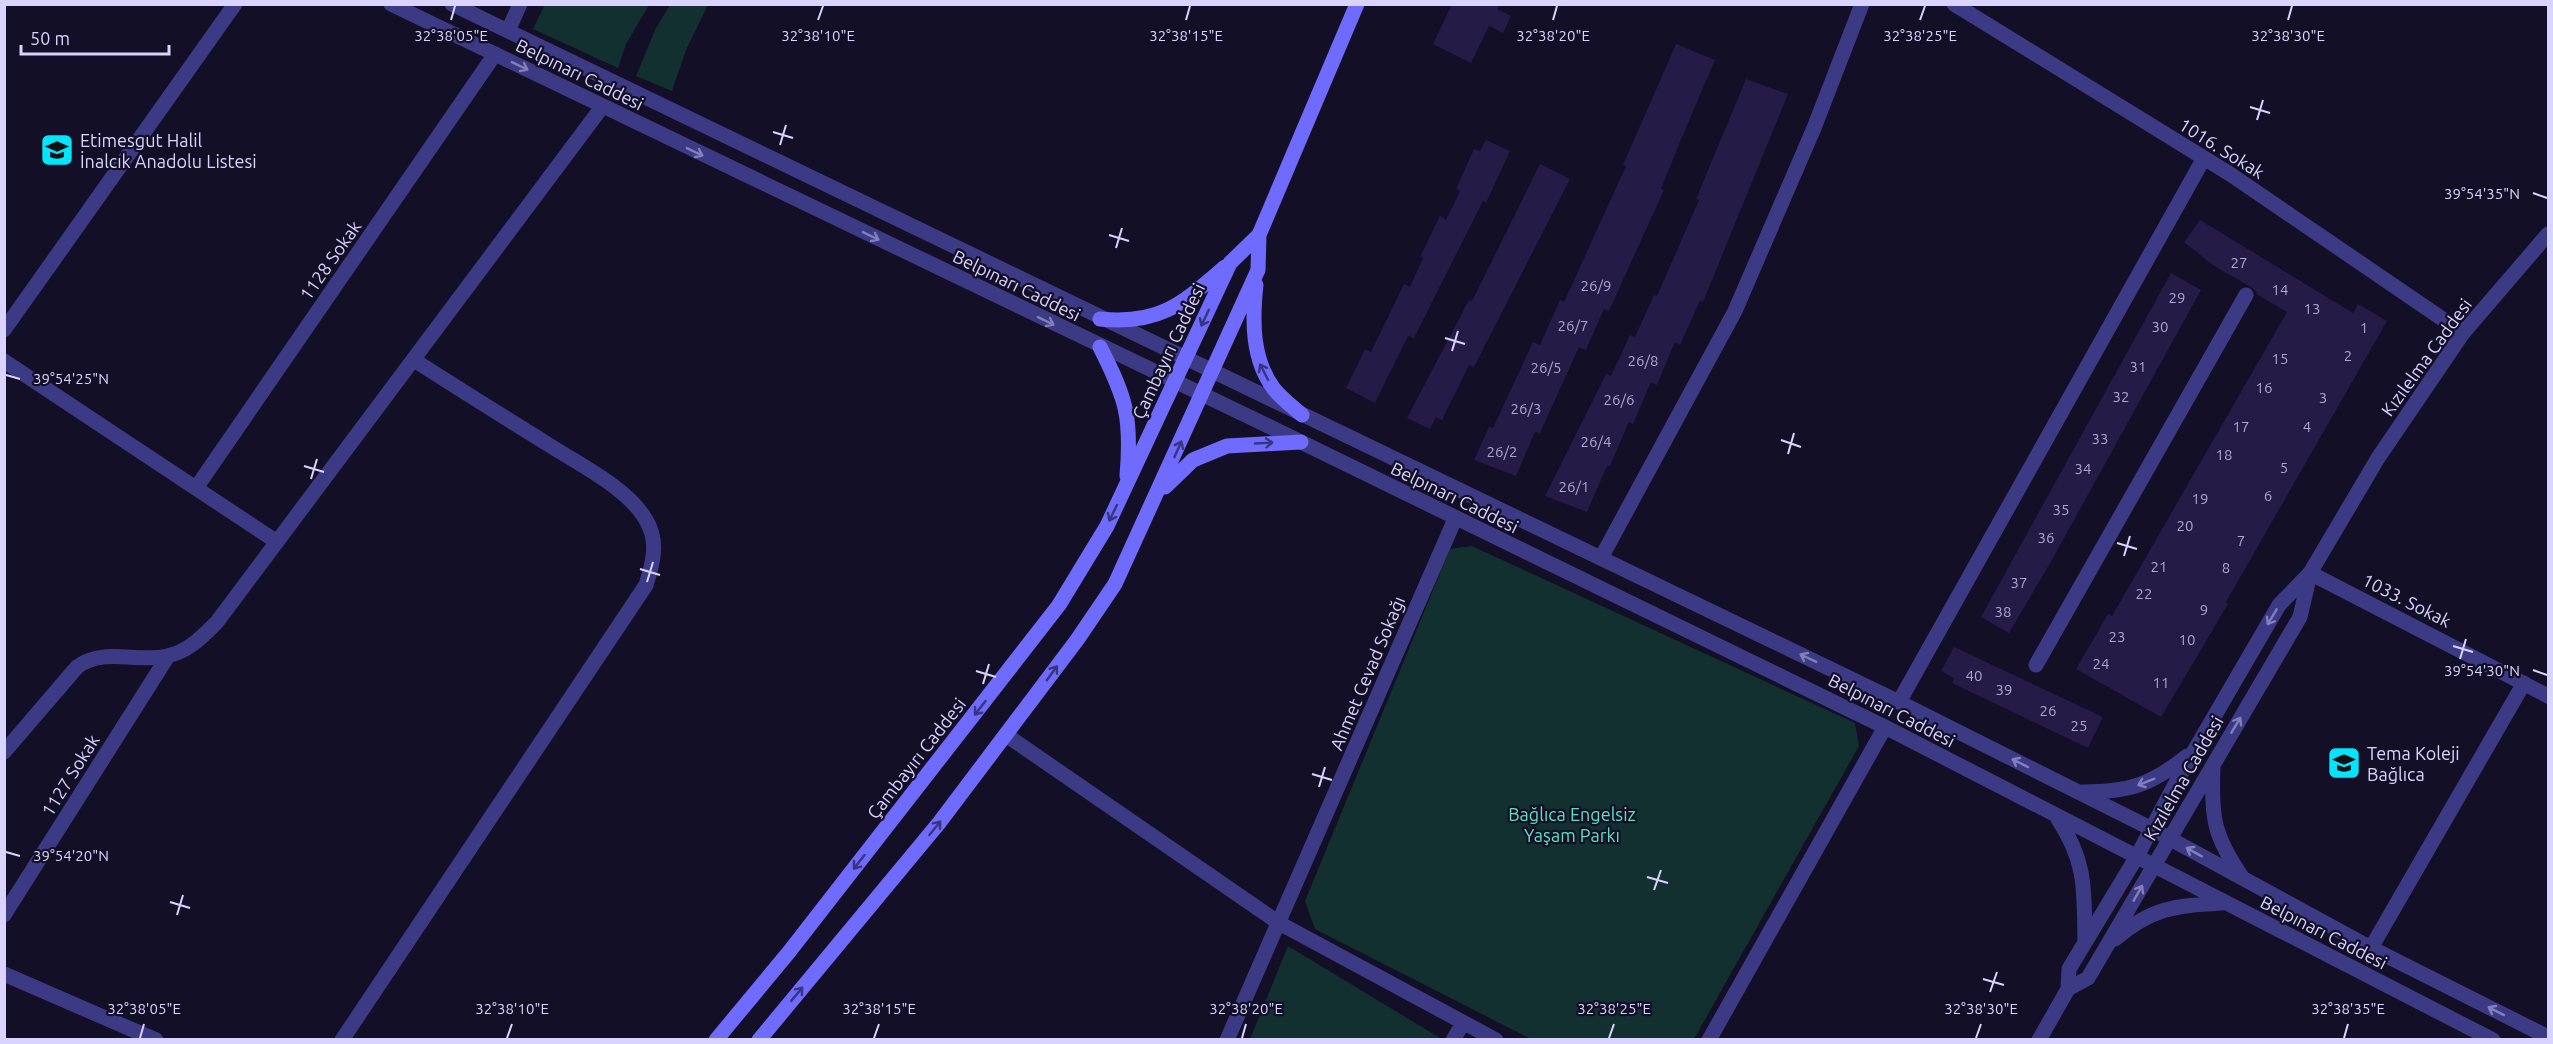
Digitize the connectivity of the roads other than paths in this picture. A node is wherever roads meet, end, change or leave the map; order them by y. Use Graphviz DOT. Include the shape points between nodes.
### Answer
graph roads {
  1 [pos="235,4"];
  2 [pos="391,4"];
  3 [pos="452,4"];
  4 [pos="520,4"];
  5 [pos="1357,4"];
  6 [pos="1862,4"];
  7 [pos="1954,4"];
  8 [pos="508,31"];
  9 [pos="495,54"];
  10 [pos="602,106"];
  11 [pos="2204,158"];
  12 [pos="2548,234"];
  13 [pos="1259,235"];
  14 [pos="1230,263"];
  15 [pos="1257,270"];
  16 [pos="2246,296"];
  17 [pos="1100,319"];
  18 [pos="4,330"];
  19 [pos="2463,333"];
  20 [pos="1100,347"];
  21 [pos="414,360"];
  22 [pos="1185,360"];
  23 [pos="4,361"];
  24 [pos="1212,373"];
  25 [pos="1176,383"];
  26 [pos="1202,396"];
  27 [pos="1302,415"];
  28 [pos="1301,442"];
  29 [pos="1126,484"];
  30 [pos="196,488"];
  31 [pos="1158,493"];
  32 [pos="1455,519"];
  33 [pos="277,542"];
  34 [pos="1601,558"];
  35 [pos="2310,573"];
  36 [pos="168,656"];
  37 [pos="2036,665"];
  38 [pos="2524,683"];
  39 [pos="2548,696"];
  40 [pos="1899,702"];
  41 [pos="1885,728"];
  42 [pos="1006,735"];
  43 [pos="2194,751"];
  44 [pos="4,753"];
  45 [pos="2213,765"];
  46 [pos="2078,792"];
  47 [pos="2056,817"];
  48 [pos="2152,829"];
  49 [pos="2169,838"];
  50 [pos="2136,858"];
  51 [pos="2153,867"];
  52 [pos="2243,879"];
  53 [pos="2224,903"];
  54 [pos="4,915"];
  55 [pos="1279,923"];
  56 [pos="2085,942"];
  57 [pos="2106,947"];
  58 [pos="2370,948"];
  59 [pos="4,974"];
  60 [pos="2068,989"];
  61 [pos="1463,1023"];
  62 [pos="2548,1037"];
  63 [pos="156,1040"];
  64 [pos="342,1040"];
  65 [pos="716,1040"];
  66 [pos="759,1040"];
  67 [pos="1227,1040"];
  68 [pos="1454,1040"];
  69 [pos="1496,1040"];
  70 [pos="1709,1040"];
  71 [pos="2039,1040"];
  72 [pos="2493,1040"];
  1 -- 18 [label="street"];
  2 -- 9 [label="street, Belpınarı Caddesi"];
  3 -- 8 [label="street, Belpınarı Caddesi"];
  4 -- 8 [label="street"];
  5 -- 13 [label="main road, Çambayırı Caddesi"];
  6 -- 34 [label="street" via="1814,128 1735,311"];
  7 -- 11 [label="street, 1016. Sokak"];
  8 -- 17 [label="street, Belpınarı Caddesi"];
  9 -- 10 [label="street, Belpınarı Caddesi, one-way"];
  9 -- 30 [label="street, 1128 Sokak"];
  10 -- 20 [label="street, Belpınarı Caddesi, one-way"];
  10 -- 21 [label="street"];
  11 -- 19 [label="street, 1016. Sokak"];
  11 -- 40 [label="street"];
  12 -- 19 [label="street, Kızılelma Caddesi"];
  13 -- 14 [label="main road, Çambayırı Caddesi"];
  13 -- 15 [label="main road, Çambayırı Caddesi"];
  14 -- 17 [label="main road" via="1167,311 1137,320"];
  14 -- 22 [label="main road, Çambayırı Caddesi, one-way"];
  15 -- 24 [label="main road, Çambayırı Caddesi"];
  27 -- 15 [label="main road, one-way" via="1275,391 1260,367 1253,306"];
  16 -- 37 [label="street"];
  17 -- 22 [label="street, Belpınarı Caddesi"];
  19 -- 35 [label="street, Kızılelma Caddesi" via="2378,458"];
  20 -- 25 [label="street, Belpınarı Caddesi"];
  20 -- 29 [label="main road" via="1119,385 1129,418"];
  21 -- 33 [label="street"];
  21 -- 64 [label="street" via="633,502 647,520 655,545 653,563 641,593"];
  22 -- 24 [label="street, Belpınarı Caddesi"];
  22 -- 25 [label="main road, Çambayırı Caddesi"];
  23 -- 30 [label="street"];
  24 -- 26 [label="main road, Çambayırı Caddesi"];
  24 -- 27 [label="street, Belpınarı Caddesi"];
  25 -- 26 [label="street, Belpınarı Caddesi"];
  25 -- 29 [label="main road, Çambayırı Caddesi"];
  26 -- 28 [label="street, Belpınarı Caddesi"];
  31 -- 26 [label="main road, Çambayırı Caddesi, one-way"];
  27 -- 34 [label="street, Belpınarı Caddesi"];
  31 -- 28 [label="main road, one-way" via="1193,460 1227,446"];
  28 -- 32 [label="street, Belpınarı Caddesi"];
  29 -- 65 [label="main road, Çambayırı Caddesi, one-way" via="1107,526 1059,605"];
  30 -- 33 [label="street"];
  42 -- 31 [label="main road, Çambayırı Caddesi, one-way" via="1115,584"];
  32 -- 41 [label="street, Belpınarı Caddesi"];
  32 -- 55 [label="street, Ahmet Cevad Sokağı"];
  33 -- 36 [label="street" via="217,622 196,643"];
  40 -- 34 [label="street, Belpınarı Caddesi, one-way"];
  35 -- 38 [label="street, 1033. Sokak"];
  35 -- 43 [label="street, Kızılelma Caddesi, one-way" via="2279,605"];
  45 -- 35 [label="street, Kızılelma Caddesi, one-way" via="2300,617"];
  36 -- 44 [label="street" via="88,658"];
  36 -- 54 [label="street, 1127 Sokak"];
  38 -- 39 [label="street, 1033. Sokak"];
  38 -- 58 [label="street"];
  46 -- 40 [label="street, Belpınarı Caddesi, one-way"];
  41 -- 47 [label="street, Belpınarı Caddesi"];
  41 -- 70 [label="street"];
  42 -- 55 [label="street"];
  66 -- 42 [label="main road, Çambayırı Caddesi, one-way" via="939,823"];
  43 -- 46 [label="street, one-way" via="2144,785"];
  43 -- 48 [label="street, Kızılelma Caddesi"];
  45 -- 49 [label="street, Kızılelma Caddesi"];
  45 -- 52 [label="street" via="2211,805 2215,827 2227,856"];
  46 -- 48 [label="street, Belpınarı Caddesi"];
  47 -- 50 [label="street, Belpınarı Caddesi"];
  47 -- 56 [label="street" via="2078,853 2084,887"];
  48 -- 49 [label="street, Belpınarı Caddesi"];
  48 -- 50 [label="street, Kızılelma Caddesi"];
  49 -- 51 [label="street, Kızılelma Caddesi"];
  52 -- 49 [label="street, Belpınarı Caddesi, one-way"];
  50 -- 51 [label="street, Belpınarı Caddesi"];
  50 -- 56 [label="street, Kızılelma Caddesi"];
  51 -- 53 [label="street, Belpınarı Caddesi"];
  57 -- 51 [label="street, Kızılelma Caddesi, one-way"];
  52 -- 58 [label="street, Belpınarı Caddesi"];
  53 -- 57 [label="street" via="2160,911 2138,920"];
  53 -- 72 [label="street, Belpınarı Caddesi"];
  55 -- 61 [label="street"];
  55 -- 67 [label="street, Ahmet Cevad Sokağı"];
  56 -- 60 [label="street, Kızılelma Caddesi" via="2069,969"];
  57 -- 60 [label="street, Kızılelma Caddesi" via="2088,978"];
  62 -- 58 [label="street, Belpınarı Caddesi, one-way"];
  59 -- 63 [label="street"];
  60 -- 71 [label="street, Kızılelma Caddesi"];
  61 -- 68 [label="street"];
  61 -- 69 [label="street"];
}
